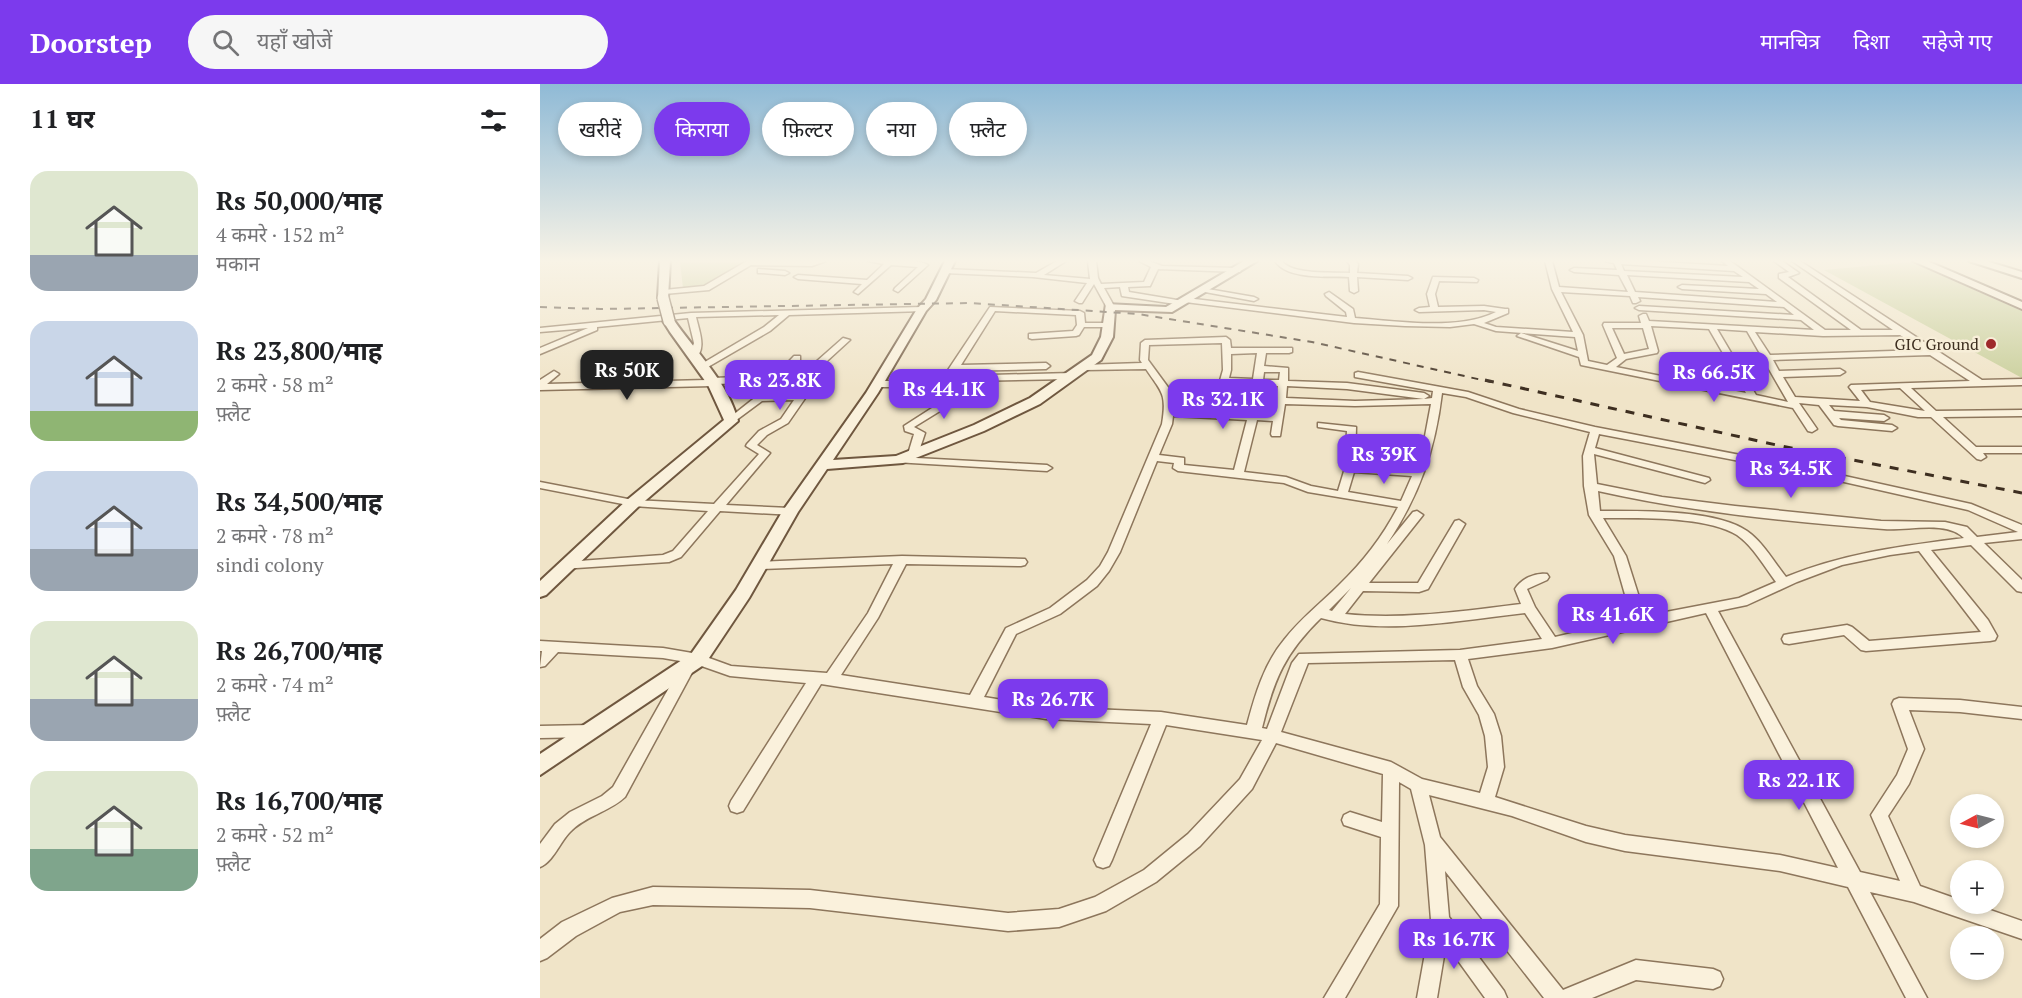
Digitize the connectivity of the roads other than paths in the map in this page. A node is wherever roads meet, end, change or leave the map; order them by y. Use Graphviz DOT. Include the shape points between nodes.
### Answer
graph roads {
  1 [pos="666,304"];
  2 [pos="927,304"];
  3 [pos="1180,304"];
  4 [pos="1201,304"];
  5 [pos="1341,304"];
  6 [pos="1433,304"];
  7 [pos="1563,304"];
  8 [pos="1637,304"];
  9 [pos="1764,304"];
  10 [pos="1820,304"];
  11 [pos="1859,304"];
  12 [pos="1786,305"];
  13 [pos="1110,306"];
  14 [pos="1639,308"];
  15 [pos="922,309"];
  16 [pos="1434,309"];
  17 [pos="1419,310"];
  18 [pos="789,311"];
  19 [pos="691,315"];
  20 [pos="1351,318"];
  21 [pos="1803,318"];
  22 [pos="608,323"];
  23 [pos="1476,323"];
  24 [pos="1081,325"];
  25 [pos="1109,325"];
  26 [pos="1646,325"];
  27 [pos="1711,326"];
  28 [pos="1491,328"];
  29 [pos="1749,328"];
  30 [pos="540,330"];
  31 [pos="1902,332"];
  32 [pos="1823,333"];
  33 [pos="1860,333"];
  34 [pos="1579,335"];
  35 [pos="1032,336"];
  36 [pos="846,340"];
  37 [pos="1262,350"];
  38 [pos="1289,350"];
  39 [pos="540,351"];
  40 [pos="1226,351"];
  41 [pos="1930,352"];
  42 [pos="1583,355"];
  43 [pos="1824,356"];
  44 [pos="797,358"];
  45 [pos="1621,358"];
  46 [pos="1766,358"];
  47 [pos="697,362"];
  48 [pos="1046,366"];
  49 [pos="1147,366"];
  50 [pos="1085,367"];
  51 [pos="954,368"];
  52 [pos="1610,368"];
  53 [pos="1261,369"];
  54 [pos="1840,372"];
  55 [pos="554,374"];
  56 [pos="1776,374"];
  57 [pos="1358,375"];
  58 [pos="1071,376"];
  59 [pos="964,378"];
  60 [pos="777,379"];
  61 [pos="947,379"];
  62 [pos="1225,381"];
  63 [pos="712,382"];
  64 [pos="1258,382"];
  65 [pos="1980,382"];
  66 [pos="2022,382"];
  67 [pos="1285,383"];
  68 [pos="877,384"];
  69 [pos="1902,385"];
  70 [pos="540,386"];
  71 [pos="1854,387"];
  72 [pos="1167,393"];
  73 [pos="1221,394"];
  74 [pos="1440,395"];
  75 [pos="791,396"];
  76 [pos="1752,396"];
  77 [pos="760,398"];
  78 [pos="1256,399"];
  79 [pos="1282,399"];
  80 [pos="1822,402"];
  81 [pos="1794,403"];
  82 [pos="1867,405"];
  83 [pos="1169,413"];
  84 [pos="2022,413"];
  85 [pos="1830,414"];
  86 [pos="1935,414"];
  87 [pos="1253,417"];
  88 [pos="1278,418"];
  89 [pos="1884,418"];
  90 [pos="731,421"];
  91 [pos="1322,424"];
  92 [pos="1892,428"];
  93 [pos="1812,429"];
  94 [pos="1595,430"];
  95 [pos="1276,434"];
  96 [pos="1588,450"];
  97 [pos="2022,450"];
  98 [pos="913,454"];
  99 [pos="1153,458"];
  100 [pos="898,460"];
  101 [pos="822,465"];
  102 [pos="1047,468"];
  103 [pos="1350,468"];
  104 [pos="1420,473"];
  105 [pos="1237,474"];
  106 [pos="1705,480"];
  107 [pos="540,485"];
  108 [pos="1590,486"];
  109 [pos="1342,495"];
  110 [pos="633,503"];
  111 [pos="1405,505"];
  112 [pos="719,510"];
  113 [pos="790,512"];
  114 [pos="1417,515"];
  115 [pos="1595,515"];
  116 [pos="1460,524"];
  117 [pos="2022,529"];
  118 [pos="2022,535"];
  119 [pos="1974,540"];
  120 [pos="1922,547"];
  121 [pos="902,560"];
  122 [pos="1021,562"];
  123 [pos="760,565"];
  124 [pos="553,572"];
  125 [pos="1543,578"];
  126 [pos="1784,583"];
  127 [pos="1357,588"];
  128 [pos="2022,588"];
  129 [pos="540,591"];
  130 [pos="1529,608"];
  131 [pos="1710,608"];
  132 [pos="1318,612"];
  133 [pos="1335,617"];
  134 [pos="1640,622"];
  135 [pos="1789,639"];
  136 [pos="1552,643"];
  137 [pos="547,646"];
  138 [pos="1460,655"];
  139 [pos="540,662"];
  140 [pos="693,663"];
  141 [pos="824,679"];
  142 [pos="974,702"];
  143 [pos="2022,713"];
  144 [pos="1161,718"];
  145 [pos="592,731"];
  146 [pos="540,732"];
  147 [pos="1253,732"];
  148 [pos="1272,735"];
  149 [pos="540,766"];
  150 [pos="1390,769"];
  151 [pos="1418,784"];
  152 [pos="1485,803"];
  153 [pos="736,806"];
  154 [pos="1350,820"];
  155 [pos="1389,832"];
  156 [pos="1432,842"];
  157 [pos="540,859"];
  158 [pos="1103,860"];
  159 [pos="1857,881"];
  160 [pos="1914,893"];
  161 [pos="1440,920"];
  162 [pos="2022,930"];
  163 [pos="540,951"];
  164 [pos="1713,979"];
  165 [pos="1334,998"];
  166 [pos="1427,998"];
  167 [pos="1497,998"];
  168 [pos="1557,998"];
  169 [pos="1569,998"];
  170 [pos="1917,998"];
  1 -- 47 [label="street, bridge" via="669,321"];
  2 -- 15 [label="street"];
  3 -- 13 [label="street" via="1166,310"];
  4 -- 20 [label="street"];
  5 -- 20 [label="street" via="1350,311"];
  6 -- 16 [label="street"];
  7 -- 34 [label="street"];
  8 -- 14 [label="street"];
  9 -- 12 [label="street"];
  10 -- 33 [label="street"];
  11 -- 31 [label="street"];
  12 -- 21 [label="street"];
  13 -- 25 [label="street"];
  14 -- 21 [label="street"];
  14 -- 26 [label="street"];
  15 -- 18 [label="street"];
  15 -- 68 [label="street"];
  16 -- 17 [label="street"];
  16 -- 23 [label="street" via="1505,311"];
  18 -- 19 [label="street"];
  18 -- 47 [label="street" via="766,329"];
  19 -- 22 [label="street"];
  19 -- 47 [label="street" via="698,343"];
  20 -- 23 [label="street" via="1418,326"];
  21 -- 32 [label="street"];
  22 -- 30 [label="street"];
  22 -- 39 [label="street"];
  23 -- 28 [label="street"];
  24 -- 25 [label="street"];
  24 -- 35 [label="street" via="1074,334"];
  24 -- 51 [label="street" via="1080,313 993,309"];
  25 -- 50 [label="street" via="1102,350"];
  26 -- 27 [label="street"];
  26 -- 45 [label="street" via="1654,351"];
  26 -- 45 [label="street" via="1607,325"];
  27 -- 29 [label="street"];
  27 -- 76 [label="street"];
  28 -- 34 [label="street"];
  28 -- 42 [label="street"];
  29 -- 32 [label="street"];
  29 -- 46 [label="street"];
  31 -- 33 [label="street"];
  31 -- 41 [label="street"];
  32 -- 33 [label="street"];
  34 -- 42 [label="street"];
  36 -- 75 [label="street" via="812,370"];
  37 -- 38 [label="street"];
  37 -- 40 [label="street"];
  37 -- 53 [label="street"];
  40 -- 49 [label="street" via="1225,340 1145,343"];
  40 -- 62 [label="street"];
  41 -- 43 [label="street"];
  41 -- 65 [label="street"];
  42 -- 52 [label="street" via="1586,363"];
  43 -- 46 [label="street"];
  43 -- 54 [label="street"];
  44 -- 60 [label="street"];
  45 -- 52 [label="street"];
  46 -- 56 [label="street"];
  47 -- 63 [label="street"];
  48 -- 51 [label="street"];
  49 -- 50 [label="street"];
  49 -- 72 [label="street"];
  50 -- 58 [label="street"];
  51 -- 61 [label="street"];
  52 -- 76 [label="street"];
  53 -- 64 [label="street"];
  53 -- 67 [label="street" via="1284,369"];
  54 -- 56 [label="street"];
  54 -- 71 [label="street"];
  55 -- 70 [label="street"];
  56 -- 81 [label="street"];
  57 -- 74 [label="street"];
  58 -- 59 [label="street"];
  58 -- 98 [label="street" via="1035,401"];
  59 -- 61 [label="street"];
  59 -- 98 [label="street" via="950,401 909,426 920,433"];
  60 -- 63 [label="street"];
  60 -- 77 [label="street"];
  61 -- 68 [label="street"];
  62 -- 64 [label="street"];
  62 -- 73 [label="street"];
  63 -- 70 [label="street"];
  63 -- 90 [label="street" via="729,406"];
  64 -- 67 [label="street"];
  64 -- 78 [label="street"];
  65 -- 66 [label="street"];
  65 -- 69 [label="street"];
  67 -- 74 [label="street"];
  67 -- 79 [label="street"];
  68 -- 101 [label="street"];
  69 -- 71 [label="street"];
  69 -- 86 [label="street"];
  71 -- 82 [label="street"];
  72 -- 73 [label="street"];
  72 -- 83 [label="street"];
  73 -- 78 [label="street"];
  74 -- 79 [label="street" via="1360,405"];
  74 -- 94 [label="street" via="1481,398 1516,411"];
  74 -- 104 [label="street"];
  75 -- 77 [label="street"];
  75 -- 112 [label="street" via="801,396 785,421 763,433 751,446 765,453"];
  76 -- 81 [label="street"];
  77 -- 90 [label="street"];
  78 -- 79 [label="street"];
  78 -- 87 [label="street"];
  79 -- 88 [label="street"];
  80 -- 81 [label="street"];
  80 -- 82 [label="street"];
  80 -- 85 [label="street"];
  81 -- 93 [label="street"];
  82 -- 86 [label="street"];
  83 -- 87 [label="street"];
  83 -- 99 [label="street"];
  84 -- 86 [label="street"];
  85 -- 89 [label="street"];
  85 -- 92 [label="street" via="1838,423"];
  86 -- 97 [label="street" via="1977,454"];
  87 -- 88 [label="street"];
  87 -- 105 [label="street"];
  88 -- 95 [label="street"];
  90 -- 110 [label="street"];
  91 -- 103 [label="street" via="1351,428"];
  94 -- 96 [label="street"];
  94 -- 117 [label="street" via="1971,507"];
  96 -- 106 [label="street"];
  96 -- 108 [label="street"];
  98 -- 100 [label="street"];
  99 -- 105 [label="street" via="1180,460 1178,468"];
  99 -- 142 [label="street" via="1105,568 1055,611 1011,631"];
  100 -- 101 [label="street"];
  100 -- 102 [label="street"];
  101 -- 113 [label="street"];
  103 -- 104 [label="street"];
  103 -- 109 [label="street"];
  104 -- 111 [label="street"];
  105 -- 109 [label="street" via="1286,480 1308,489"];
  107 -- 110 [label="street"];
  108 -- 115 [label="street"];
  108 -- 119 [label="street" via="1675,502 1881,525 1952,526"];
  109 -- 111 [label="street"];
  110 -- 112 [label="street"];
  110 -- 124 [label="street"];
  111 -- 132 [label="street" via="1376,551"];
  112 -- 113 [label="street"];
  112 -- 124 [label="street" via="673,557"];
  113 -- 123 [label="street"];
  114 -- 127 [label="street"];
  115 -- 126 [label="street" via="1659,517 1732,527 1747,537"];
  115 -- 134 [label="street" via="1620,556"];
  116 -- 127 [label="street" via="1419,588"];
  118 -- 119 [label="street"];
  119 -- 120 [label="street"];
  119 -- 128 [label="street"];
  120 -- 126 [label="street" via="1839,562"];
  120 -- 135 [label="street" via="1990,636 1866,646 1844,630"];
  121 -- 122 [label="street"];
  121 -- 123 [label="street"];
  121 -- 141 [label="street" via="873,615"];
  123 -- 140 [label="street"];
  124 -- 129 [label="street"];
  125 -- 130 [label="street" via="1521,586"];
  126 -- 131 [label="street" via="1742,602"];
  127 -- 133 [label="street"];
  130 -- 133 [label="street" via="1444,617"];
  130 -- 136 [label="street"];
  131 -- 134 [label="street"];
  131 -- 159 [label="street"];
  132 -- 133 [label="street"];
  132 -- 147 [label="street" via="1288,645 1271,673"];
  134 -- 136 [label="street"];
  136 -- 138 [label="street"];
  137 -- 139 [label="street"];
  137 -- 140 [label="street" via="663,653"];
  138 -- 148 [label="street" via="1304,658"];
  138 -- 152 [label="street" via="1468,683 1486,714 1493,736 1496,767"];
  140 -- 141 [label="street" via="730,671"];
  140 -- 145 [label="street"];
  140 -- 157 [label="street" via="619,792 569,822"];
  141 -- 142 [label="street"];
  141 -- 153 [label="street"];
  142 -- 144 [label="street" via="1046,713"];
  143 -- 160 [label="street" via="1899,704 1916,749 1903,779 1879,815"];
  144 -- 147 [label="street"];
  144 -- 158 [label="street"];
  145 -- 146 [label="street"];
  145 -- 149 [label="street"];
  147 -- 148 [label="street"];
  148 -- 150 [label="street"];
  148 -- 163 [label="street" via="1246,784 1194,840 1124,892 1059,918 1008,922 810,899 653,896 618,904 569,929"];
  150 -- 151 [label="street"];
  150 -- 155 [label="street"];
  151 -- 152 [label="street"];
  151 -- 156 [label="street"];
  152 -- 159 [label="street" via="1625,843 1780,863"];
  154 -- 155 [label="street"];
  155 -- 165 [label="street" via="1389,906"];
  156 -- 161 [label="street" via="1436,847"];
  156 -- 168 [label="street"];
  159 -- 160 [label="street"];
  159 -- 170 [label="street"];
  160 -- 162 [label="street"];
  161 -- 166 [label="street"];
  161 -- 167 [label="street"];
  164 -- 169 [label="street" via="1636,970"];
}
